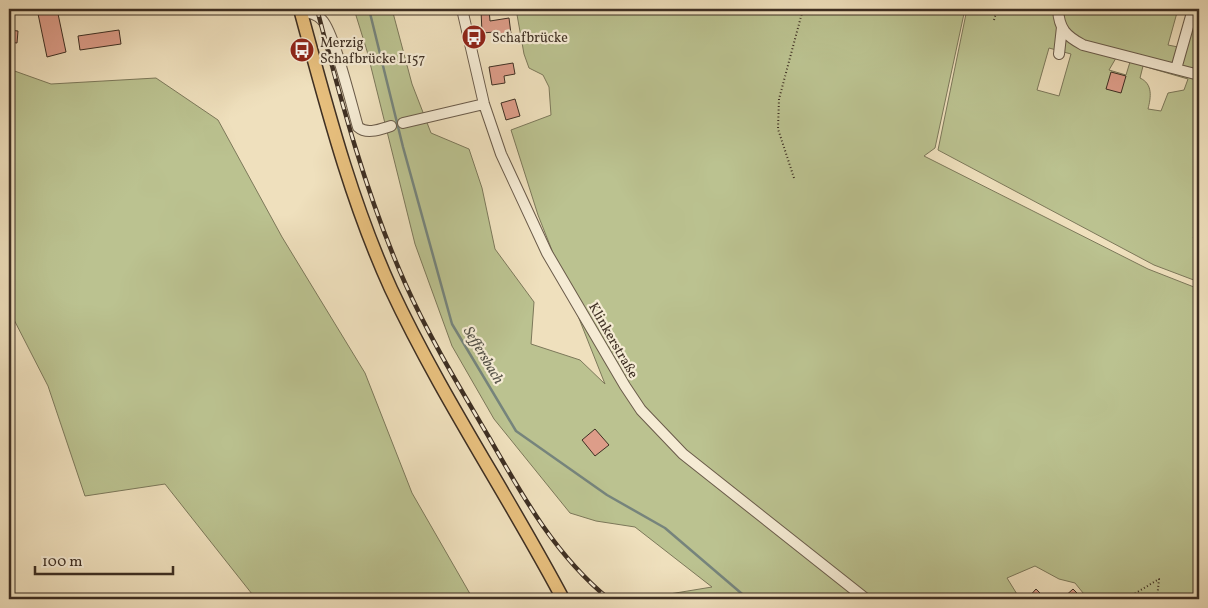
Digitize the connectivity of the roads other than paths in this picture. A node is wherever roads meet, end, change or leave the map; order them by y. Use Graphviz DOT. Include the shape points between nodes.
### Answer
graph roads {
  1 [pos="462,9"];
  2 [pos="1058,9"];
  3 [pos="1192,9"];
  4 [pos="301,10"];
  5 [pos="1062,27"];
  6 [pos="1059,54"];
  7 [pos="1176,69"];
  8 [pos="1199,76"];
  9 [pos="484,104"];
  10 [pos="403,123"];
  11 [pos="391,126"];
  12 [pos="563,599"];
  13 [pos="866,599"];
  1 -- 9 [label="street, Klinkerstraße"];
  2 -- 5 [label="street" via="1058,22"];
  3 -- 7 [label="street"];
  4 -- 11 [label="street" via="323,20 358,127 362,131 370,131"];
  4 -- 12 [label="main road" via="347,175 392,290 427,359"];
  5 -- 6 [label="street"];
  5 -- 7 [label="street" via="1069,37 1084,45"];
  7 -- 8 [label="street"];
  9 -- 10 [label="street"];
  9 -- 13 [label="street, Klinkerstraße" via="501,154 547,253 641,410 683,454"];
}
